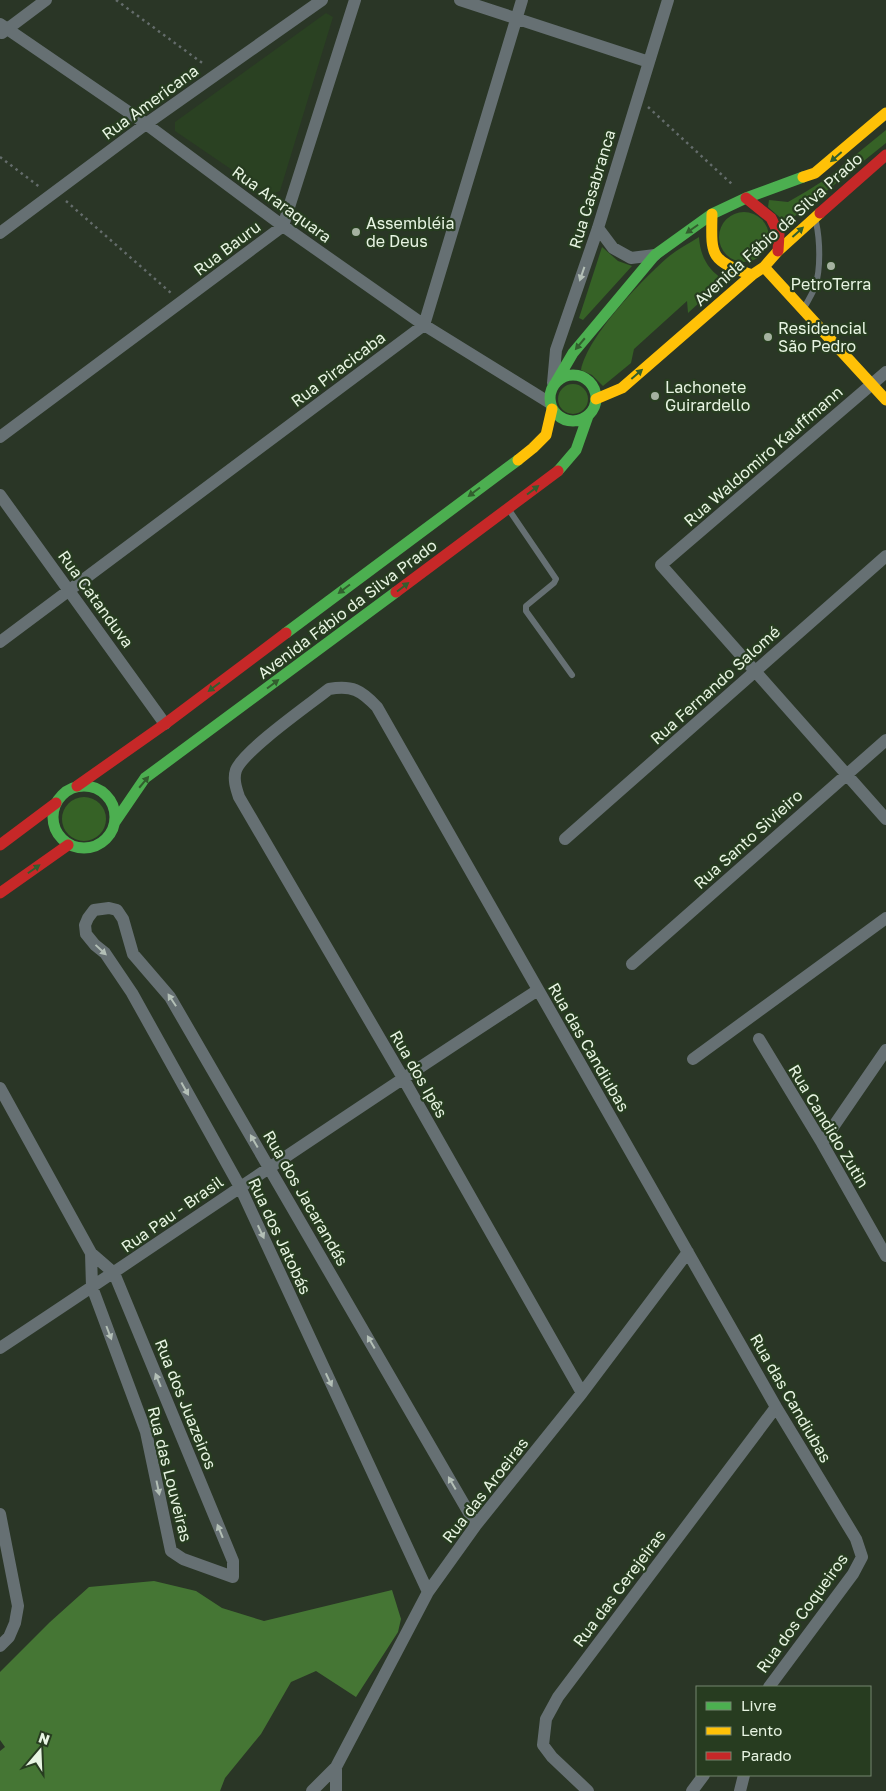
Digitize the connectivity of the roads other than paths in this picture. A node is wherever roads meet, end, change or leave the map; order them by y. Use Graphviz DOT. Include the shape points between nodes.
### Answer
graph roads {
  1 [pos="46,0"];
  2 [pos="322,0"];
  3 [pos="355,0"];
  4 [pos="460,0"];
  5 [pos="522,0"];
  6 [pos="668,0"];
  7 [pos="517,18"];
  8 [pos="2,29"];
  9 [pos="649,62"];
  10 [pos="886,113"];
  11 [pos="146,124"];
  12 [pos="886,155"];
  13 [pos="746,198"];
  14 [pos="712,214"];
  15 [pos="814,218"];
  16 [pos="283,226"];
  17 [pos="598,228"];
  18 [pos="0,233"];
  19 [pos="778,251"];
  20 [pos="655,255"];
  21 [pos="764,267"];
  22 [pos="752,274"];
  23 [pos="804,309"];
  24 [pos="424,325"];
  25 [pos="886,372"];
  26 [pos="872,384"];
  27 [pos="554,385"];
  28 [pos="596,399"];
  29 [pos="886,400"];
  30 [pos="551,406"];
  31 [pos="588,416"];
  32 [pos="0,437"];
  33 [pos="0,495"];
  34 [pos="508,509"];
  35 [pos="886,556"];
  36 [pos="70,590"];
  37 [pos="0,642"];
  38 [pos="755,671"];
  39 [pos="572,675"];
  40 [pos="165,724"];
  41 [pos="886,740"];
  42 [pos="236,770"];
  43 [pos="847,774"];
  44 [pos="77,786"];
  45 [pos="56,803"];
  46 [pos="886,819"];
  47 [pos="115,822"];
  48 [pos="566,840"];
  49 [pos="0,845"];
  50 [pos="68,845"];
  51 [pos="0,893"];
  52 [pos="94,910"];
  53 [pos="886,918"];
  54 [pos="632,964"];
  55 [pos="538,990"];
  56 [pos="759,1040"];
  57 [pos="886,1050"];
  58 [pos="693,1059"];
  59 [pos="403,1078"];
  60 [pos="0,1088"];
  61 [pos="822,1143"];
  62 [pos="270,1167"];
  63 [pos="240,1187"];
  64 [pos="688,1252"];
  65 [pos="92,1253"];
  66 [pos="886,1256"];
  67 [pos="114,1273"];
  68 [pos="92,1288"];
  69 [pos="0,1348"];
  70 [pos="582,1392"];
  71 [pos="776,1407"];
  72 [pos="0,1514"];
  73 [pos="476,1525"];
  74 [pos="862,1557"];
  75 [pos="233,1577"];
  76 [pos="428,1592"];
  77 [pos="0,1646"];
  78 [pos="770,1686"];
  79 [pos="336,1767"];
  80 [pos="703,1776"];
  81 [pos="744,1776"];
  82 [pos="312,1791"];
  83 [pos="336,1791"];
  84 [pos="588,1791"];
  85 [pos="692,1791"];
  86 [pos="740,1791"];
  1 -- 8 [label="street"];
  2 -- 11 [label="street, Rua Americana"];
  3 -- 16 [label="street, Rua Bauru"];
  4 -- 7 [label="street"];
  5 -- 7 [label="street"];
  6 -- 9 [label="street, Rua Casabranca"];
  7 -- 9 [label="street"];
  7 -- 24 [label="street"];
  8 -- 11 [label="street, Rua Araraquara"];
  9 -- 17 [label="street, Rua Casabranca"];
  10 -- 13 [label="main road, Avenida Fábio da Silva Prado, one-way" via="815,173"];
  11 -- 16 [label="street, Rua Araraquara"];
  11 -- 18 [label="street, Rua Americana"];
  12 -- 15 [label="main road, Avenida Fábio da Silva Prado"];
  13 -- 14 [label="main road, Avenida Fábio da Silva Prado"];
  13 -- 19 [label="main road" via="771,218 779,234"];
  14 -- 20 [label="main road, Avenida Fábio da Silva Prado, one-way"];
  14 -- 22 [label="main road" via="713,255 724,266"];
  19 -- 15 [label="main road, Avenida Fábio da Silva Prado, one-way"];
  15 -- 23 [label="lane" via="820,247 815,286"];
  16 -- 24 [label="street, Rua Araraquara"];
  16 -- 32 [label="street, Rua Bauru"];
  17 -- 20 [label="street" via="613,248 631,258"];
  17 -- 27 [label="street, Rua Casabranca, one-way" via="556,350"];
  19 -- 21 [label="main road, Avenida Fábio da Silva Prado"];
  20 -- 27 [label="main road, Avenida Fábio da Silva Prado, one-way" via="572,353"];
  21 -- 22 [label="main road, Avenida Fábio da Silva Prado"];
  21 -- 23 [label="main road"];
  28 -- 22 [label="main road, Avenida Fábio da Silva Prado, one-way" via="622,388"];
  23 -- 26 [label="main road"];
  24 -- 30 [label="street, Rua Araraquara"];
  24 -- 36 [label="street, Rua Piracicaba"];
  25 -- 26 [label="street, Rua Waldomiro Kauffmann"];
  26 -- 29 [label="main road"];
  26 -- 38 [label="street, Rua Waldomiro Kauffmann" via="661,565"];
  27 -- 28 [label="main road" via="570,375 578,376 595,391"];
  27 -- 30 [label="main road" via="550,395"];
  28 -- 31 [label="main road"];
  30 -- 31 [label="main road" via="556,414 568,421"];
  30 -- 40 [label="main road, Avenida Fábio da Silva Prado, one-way" via="546,435 533,448"];
  34 -- 31 [label="main road, Avenida Fábio da Silva Prado, one-way" via="557,472 576,450"];
  33 -- 36 [label="street, Rua Catanduva"];
  34 -- 39 [label="lane" via="556,579 526,606 526,611"];
  47 -- 34 [label="main road, Avenida Fábio da Silva Prado, one-way" via="146,778"];
  35 -- 38 [label="street, Rua Fernando Salomé"];
  36 -- 37 [label="street, Rua Piracicaba"];
  36 -- 40 [label="street, Rua Catanduva"];
  38 -- 43 [label="street"];
  38 -- 48 [label="street, Rua Fernando Salomé"];
  40 -- 44 [label="main road, Avenida Fábio da Silva Prado"];
  41 -- 43 [label="street, Rua Santo Sivieiro"];
  42 -- 55 [label="street, Rua das Candiubas" via="251,751 329,689 344,687 358,690 368,697 377,707"];
  42 -- 59 [label="street, Rua dos Ipês" via="239,797"];
  43 -- 46 [label="street"];
  43 -- 54 [label="street, Rua Santo Sivieiro"];
  44 -- 45 [label="main road" via="65,792"];
  44 -- 47 [label="main road" via="91,786 106,794 113,807"];
  45 -- 49 [label="main road"];
  45 -- 50 [label="main road" via="53,823 60,839"];
  47 -- 50 [label="main road" via="112,832 98,846 88,849"];
  51 -- 50 [label="main road, one-way"];
  62 -- 52 [label="street, Rua dos Jacarandás, one-way" via="170,996 133,954 123,919 110,908"];
  52 -- 63 [label="street, Rua dos Jatobás, one-way" via="85,925 86,934 105,952 132,993"];
  53 -- 58 [label="street"];
  55 -- 59 [label="street, Rua Pau - Brasil"];
  55 -- 64 [label="street, Rua das Candiubas"];
  56 -- 61 [label="street, Rua Candido Zutin"];
  57 -- 61 [label="street"];
  59 -- 62 [label="street, Rua Pau - Brasil"];
  59 -- 70 [label="street, Rua dos Ipês"];
  60 -- 65 [label="street, Rua dos Juazeiros"];
  61 -- 66 [label="street, Rua Candido Zutin"];
  62 -- 63 [label="street, Rua Pau - Brasil"];
  73 -- 62 [label="street, Rua dos Jacarandás, one-way"];
  63 -- 67 [label="street, Rua Pau - Brasil"];
  63 -- 76 [label="street, Rua dos Jatobás, one-way"];
  64 -- 70 [label="street, Rua das Aroeiras"];
  64 -- 71 [label="street, Rua das Candiubas"];
  65 -- 67 [label="street, Rua dos Juazeiros"];
  65 -- 68 [label="street, Rua dos Juazeiros"];
  67 -- 68 [label="street, Rua Pau - Brasil"];
  75 -- 67 [label="street, Rua dos Juazeiros, one-way" via="232,1561"];
  68 -- 69 [label="street, Rua Pau - Brasil"];
  68 -- 75 [label="street, Rua das Louveiras, one-way" via="146,1432 171,1551 183,1559"];
  70 -- 73 [label="street, Rua das Aroeiras"];
  71 -- 74 [label="street, Rua das Candiubas" via="856,1538"];
  71 -- 84 [label="street, Rua das Cerejeiras" via="558,1696 546,1719 543,1745"];
  72 -- 77 [label="street" via="18,1606 16,1623"];
  73 -- 76 [label="street, Rua das Aroeiras"];
  74 -- 78 [label="street, Rua dos Coqueiros" via="853,1574"];
  76 -- 79 [label="street, Rua das Aroeiras"];
  79 -- 82 [label="street, Rua das Aroeiras"];
  79 -- 83 [label="street, Rua das Aroeiras"];
  80 -- 85 [label="street"];
  81 -- 86 [label="street"];
}
